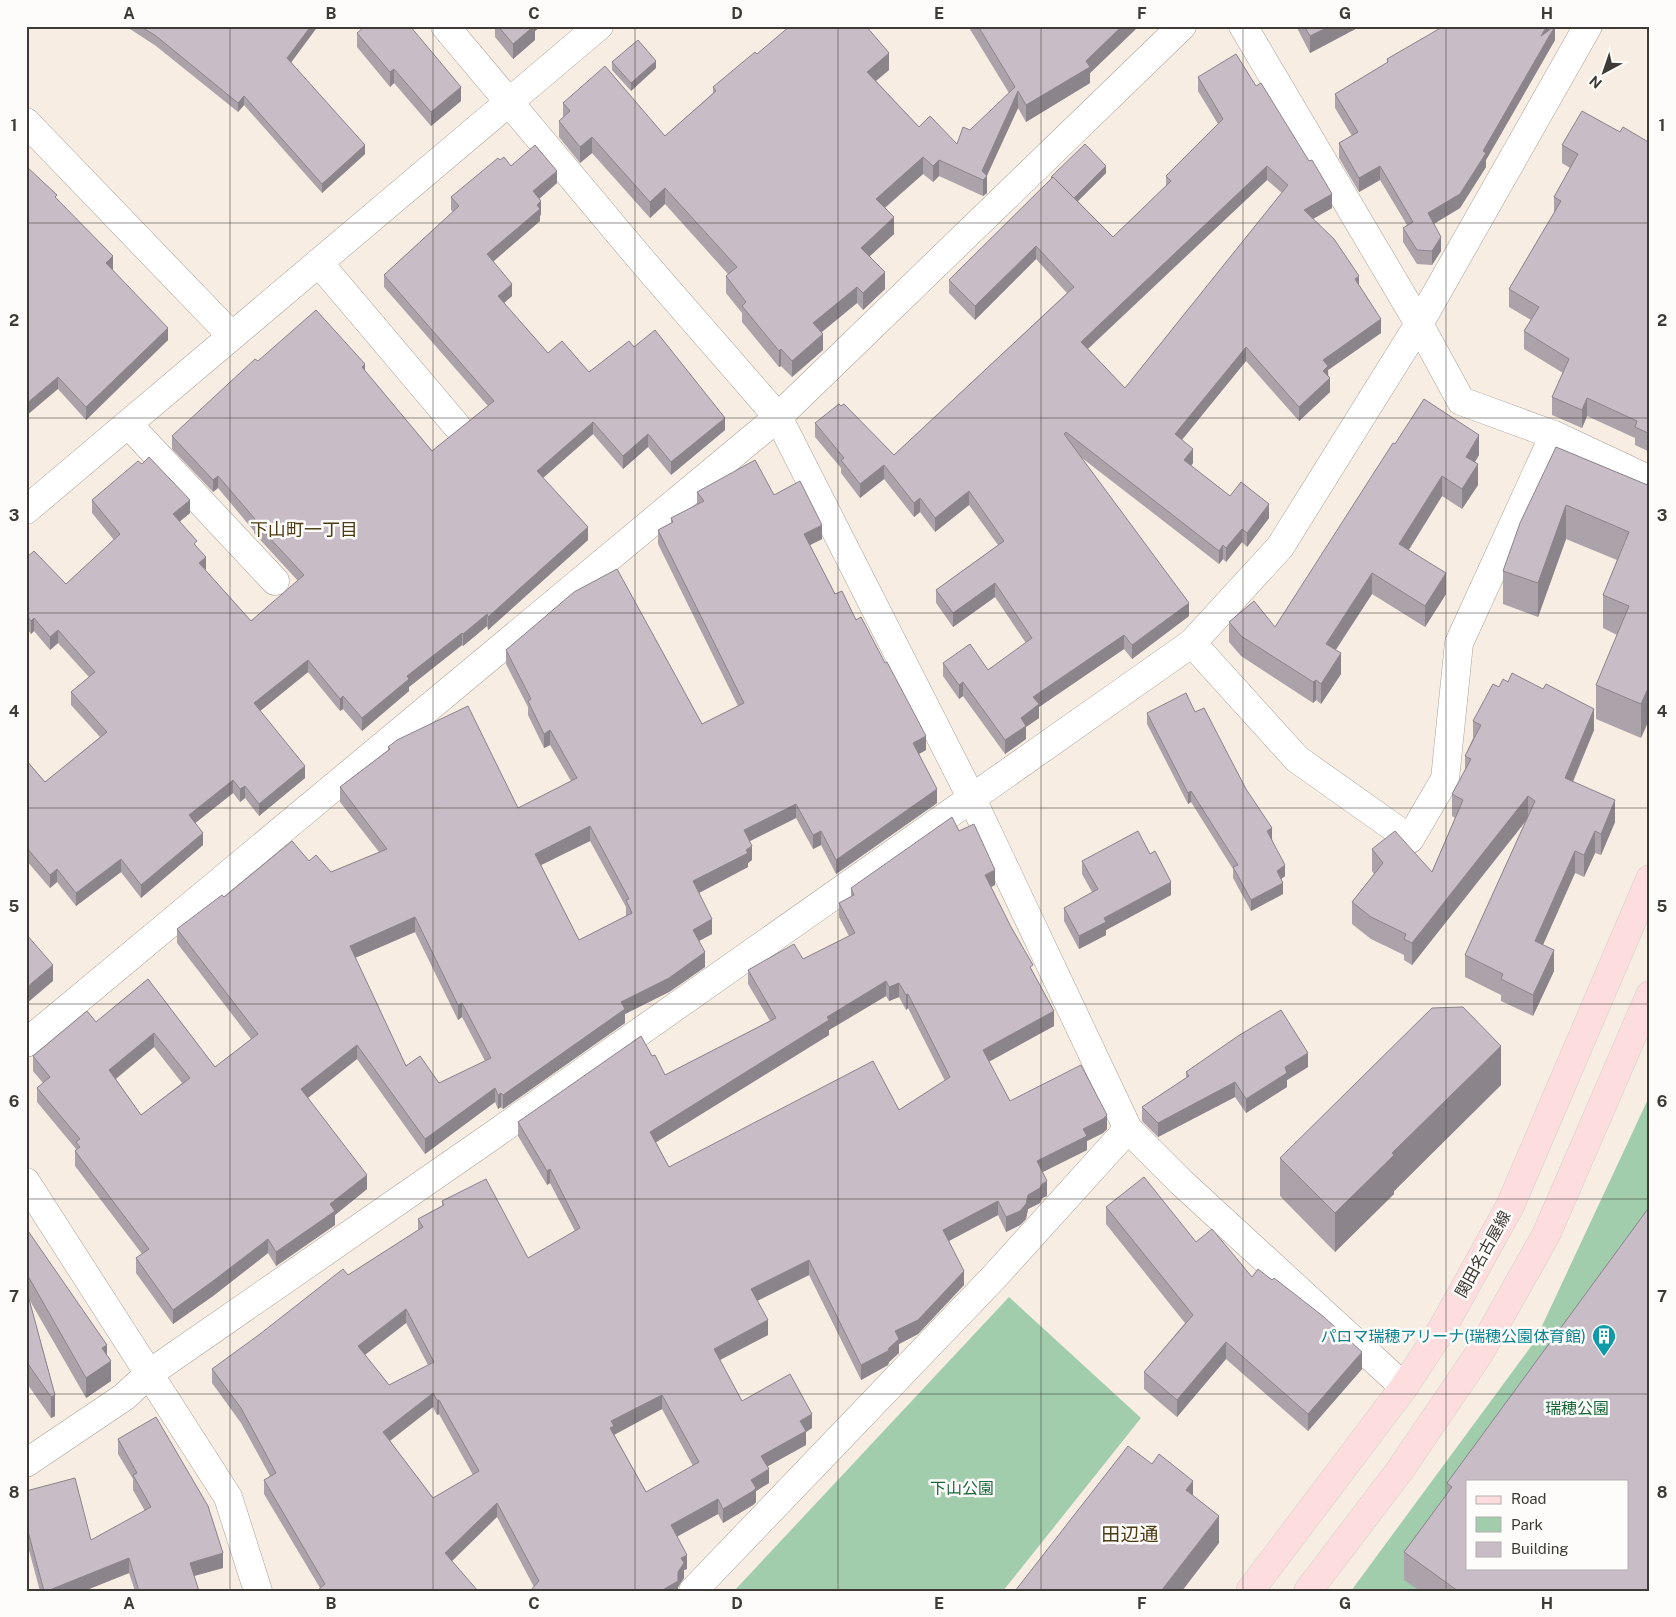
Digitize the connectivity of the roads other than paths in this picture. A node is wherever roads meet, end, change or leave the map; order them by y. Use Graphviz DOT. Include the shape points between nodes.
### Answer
graph roads {
  1 [pos="445,26"];
  2 [pos="599,26"];
  3 [pos="1182,26"];
  4 [pos="1242,26"];
  5 [pos="1588,26"];
  6 [pos="510,101"];
  7 [pos="26,122"];
  8 [pos="319,263"];
  9 [pos="1418,324"];
  10 [pos="232,336"];
  11 [pos="778,417"];
  12 [pos="128,424"];
  13 [pos="456,424"];
  14 [pos="1554,435"];
  15 [pos="1650,480"];
  16 [pos="26,510"];
  17 [pos="275,581"];
  18 [pos="1192,643"];
  19 [pos="972,798"];
  20 [pos="1650,879"];
  21 [pos="1650,995"];
  22 [pos="26,1043"];
  23 [pos="1128,1129"];
  24 [pos="26,1182"];
  25 [pos="150,1374"];
  26 [pos="1404,1387"];
  27 [pos="26,1463"];
  28 [pos="258,1591"];
  29 [pos="692,1591"];
  30 [pos="1250,1591"];
  31 [pos="1308,1591"];
  1 -- 6 [label="street"];
  2 -- 6 [label="street"];
  3 -- 11 [label="street"];
  4 -- 9 [label="street"];
  5 -- 9 [label="street"];
  6 -- 8 [label="street"];
  6 -- 11 [label="street"];
  7 -- 10 [label="street"];
  8 -- 10 [label="street"];
  8 -- 13 [label="street"];
  9 -- 14 [label="street" via="1461,400"];
  9 -- 18 [label="street" via="1280,547"];
  10 -- 12 [label="street"];
  11 -- 19 [label="street"];
  11 -- 22 [label="street"];
  12 -- 16 [label="street"];
  12 -- 17 [label="street"];
  14 -- 15 [label="street"];
  14 -- 18 [label="street" via="1459,643 1445,779 1410,839 1297,759"];
  18 -- 19 [label="street"];
  19 -- 23 [label="street"];
  19 -- 25 [label="street"];
  20 -- 26 [label="main road, 関田名古屋線" via="1510,1206 1442,1329"];
  21 -- 31 [label="main road" via="1546,1236 1479,1354 1400,1470"];
  23 -- 26 [label="street" via="1181,1182"];
  23 -- 29 [label="street" via="995,1276"];
  24 -- 25 [label="street"];
  25 -- 27 [label="street" via="124,1397"];
  25 -- 28 [label="street" via="228,1497"];
  26 -- 30 [label="main road, 関田名古屋線"];
}
